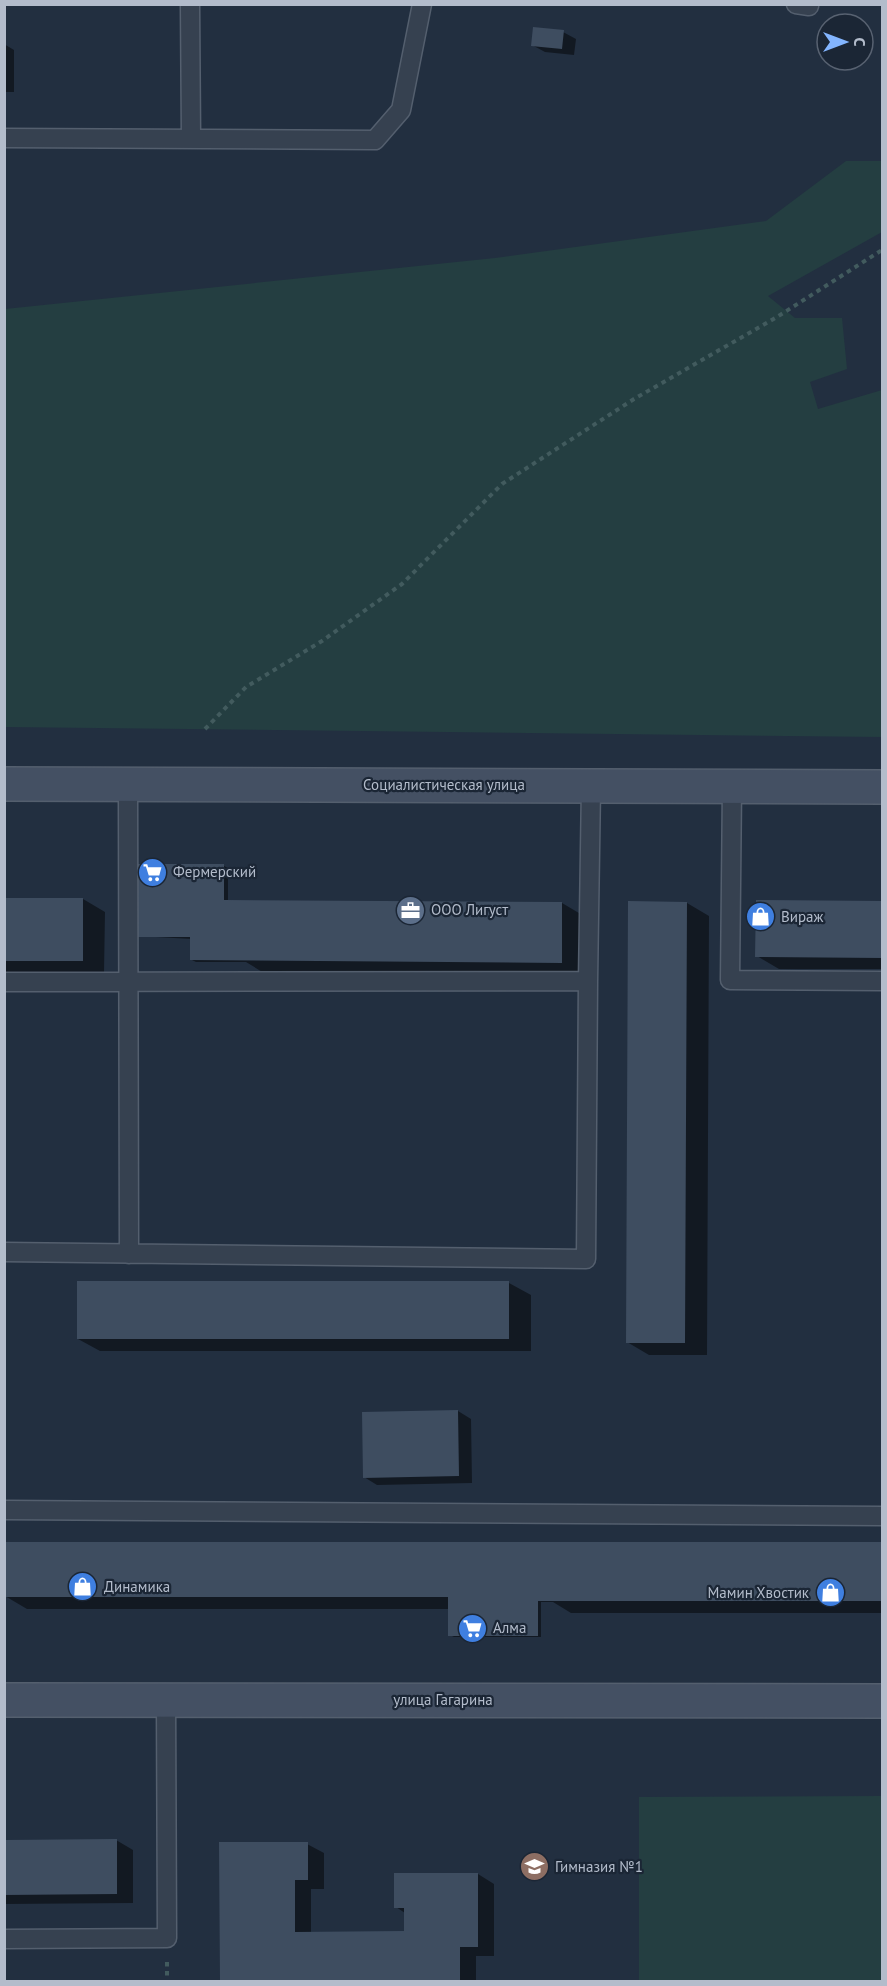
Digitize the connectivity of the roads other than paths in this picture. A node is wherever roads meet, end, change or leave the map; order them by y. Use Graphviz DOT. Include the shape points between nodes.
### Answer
graph roads {
  1 [pos="190,4"];
  2 [pos="422,4"];
  3 [pos="4,138"];
  4 [pos="191,138"];
  5 [pos="4,784"];
  6 [pos="128,785"];
  7 [pos="591,786"];
  8 [pos="732,787"];
  9 [pos="882,787"];
  10 [pos="128,981"];
  11 [pos="588,981"];
  12 [pos="882,981"];
  13 [pos="4,982"];
  14 [pos="4,1252"];
  15 [pos="129,1254"];
  16 [pos="4,1510"];
  17 [pos="882,1516"];
  18 [pos="166,1699"];
  19 [pos="4,1700"];
  20 [pos="882,1701"];
  21 [pos="4,1939"];
  1 -- 4 [label="lane"];
  2 -- 4 [label="lane" via="401,110 375,140"];
  3 -- 4 [label="lane"];
  5 -- 6 [label="main road, Социалистическая улица"];
  6 -- 7 [label="main road, Социалистическая улица"];
  6 -- 10 [label="lane"];
  7 -- 8 [label="main road, Социалистическая улица"];
  7 -- 11 [label="lane"];
  8 -- 9 [label="main road, Социалистическая улица"];
  8 -- 12 [label="lane" via="730,980"];
  10 -- 11 [label="lane"];
  10 -- 13 [label="lane"];
  10 -- 15 [label="lane"];
  11 -- 15 [label="lane" via="586,1259"];
  14 -- 15 [label="lane"];
  16 -- 17 [label="lane"];
  18 -- 19 [label="main road, улица Гагарина"];
  18 -- 20 [label="main road, улица Гагарина"];
  18 -- 21 [label="lane" via="167,1938"];
}
